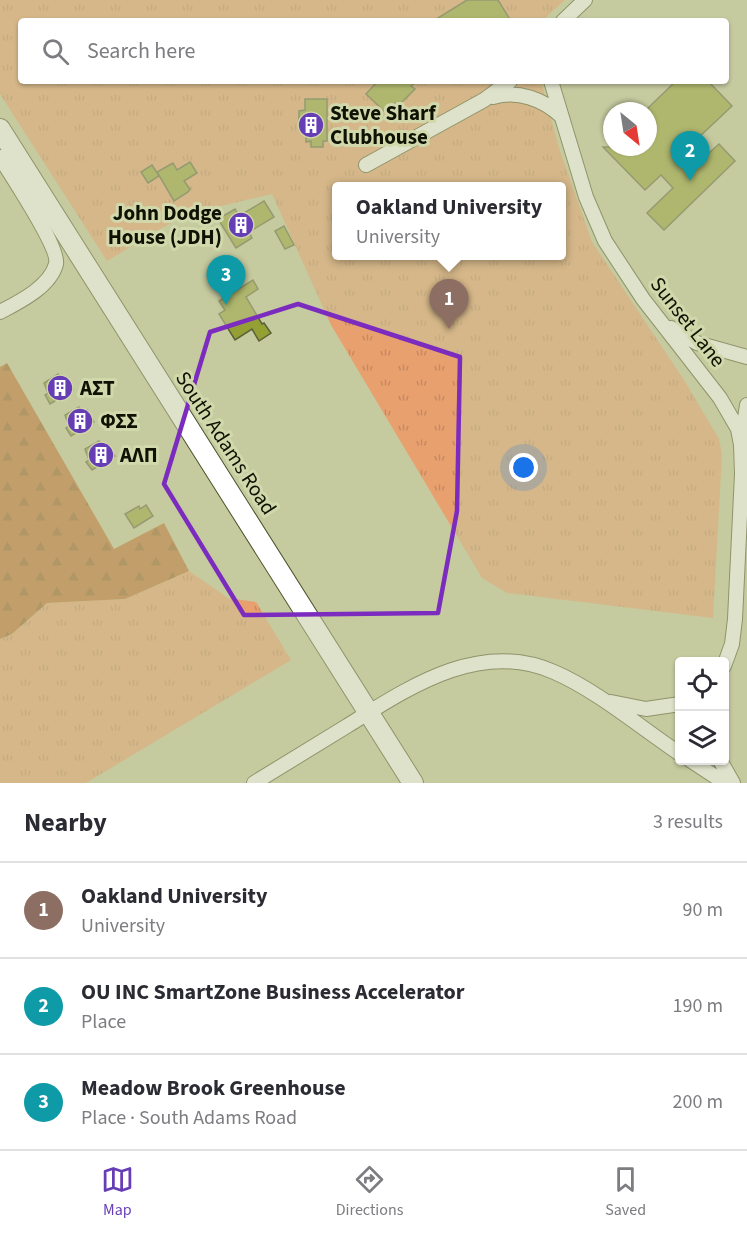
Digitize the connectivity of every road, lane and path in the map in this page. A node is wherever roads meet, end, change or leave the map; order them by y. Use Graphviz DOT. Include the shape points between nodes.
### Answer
graph roads {
  1 [pos="585,0"];
  2 [pos="566,18"];
  3 [pos="506,84"];
  4 [pos="552,84"];
  5 [pos="484,100"];
  6 [pos="562,117"];
  7 [pos="0,129"];
  8 [pos="0,157"];
  9 [pos="366,165"];
  10 [pos="0,312"];
  11 [pos="655,315"];
  12 [pos="747,357"];
  13 [pos="747,405"];
  14 [pos="741,445"];
  15 [pos="727,657"];
  16 [pos="597,698"];
  17 [pos="675,705"];
  18 [pos="369,712"];
  19 [pos="675,751"];
  20 [pos="697,765"];
  21 [pos="723,765"];
  22 [pos="254,783"];
  23 [pos="413,783"];
  24 [pos="724,783"];
  25 [pos="734,783"];
  1 -- 2 [label="street"];
  3 -- 5 [label="street"];
  4 -- 6 [label="street, Sunset Lane"];
  5 -- 6 [label="street" via="507,94 529,97 550,106"];
  5 -- 9 [label="street"];
  6 -- 11 [label="street, Sunset Lane" via="597,226"];
  7 -- 18 [label="main road, South Adams Road"];
  8 -- 10 [label="street" via="48,237 56,264 40,286"];
  11 -- 12 [label="street" via="689,339"];
  11 -- 14 [label="street, Sunset Lane" via="726,406"];
  13 -- 14 [label="street"];
  14 -- 15 [label="street, Sunset Lane" via="734,635"];
  16 -- 17 [label="street" via="640,708"];
  16 -- 18 [label="street" via="544,668 487,662 440,673"];
  16 -- 19 [label="street"];
  18 -- 22 [label="street"];
  18 -- 23 [label="main road, South Adams Road"];
  20 -- 24 [label="street"];
  21 -- 25 [label="street"];
}
